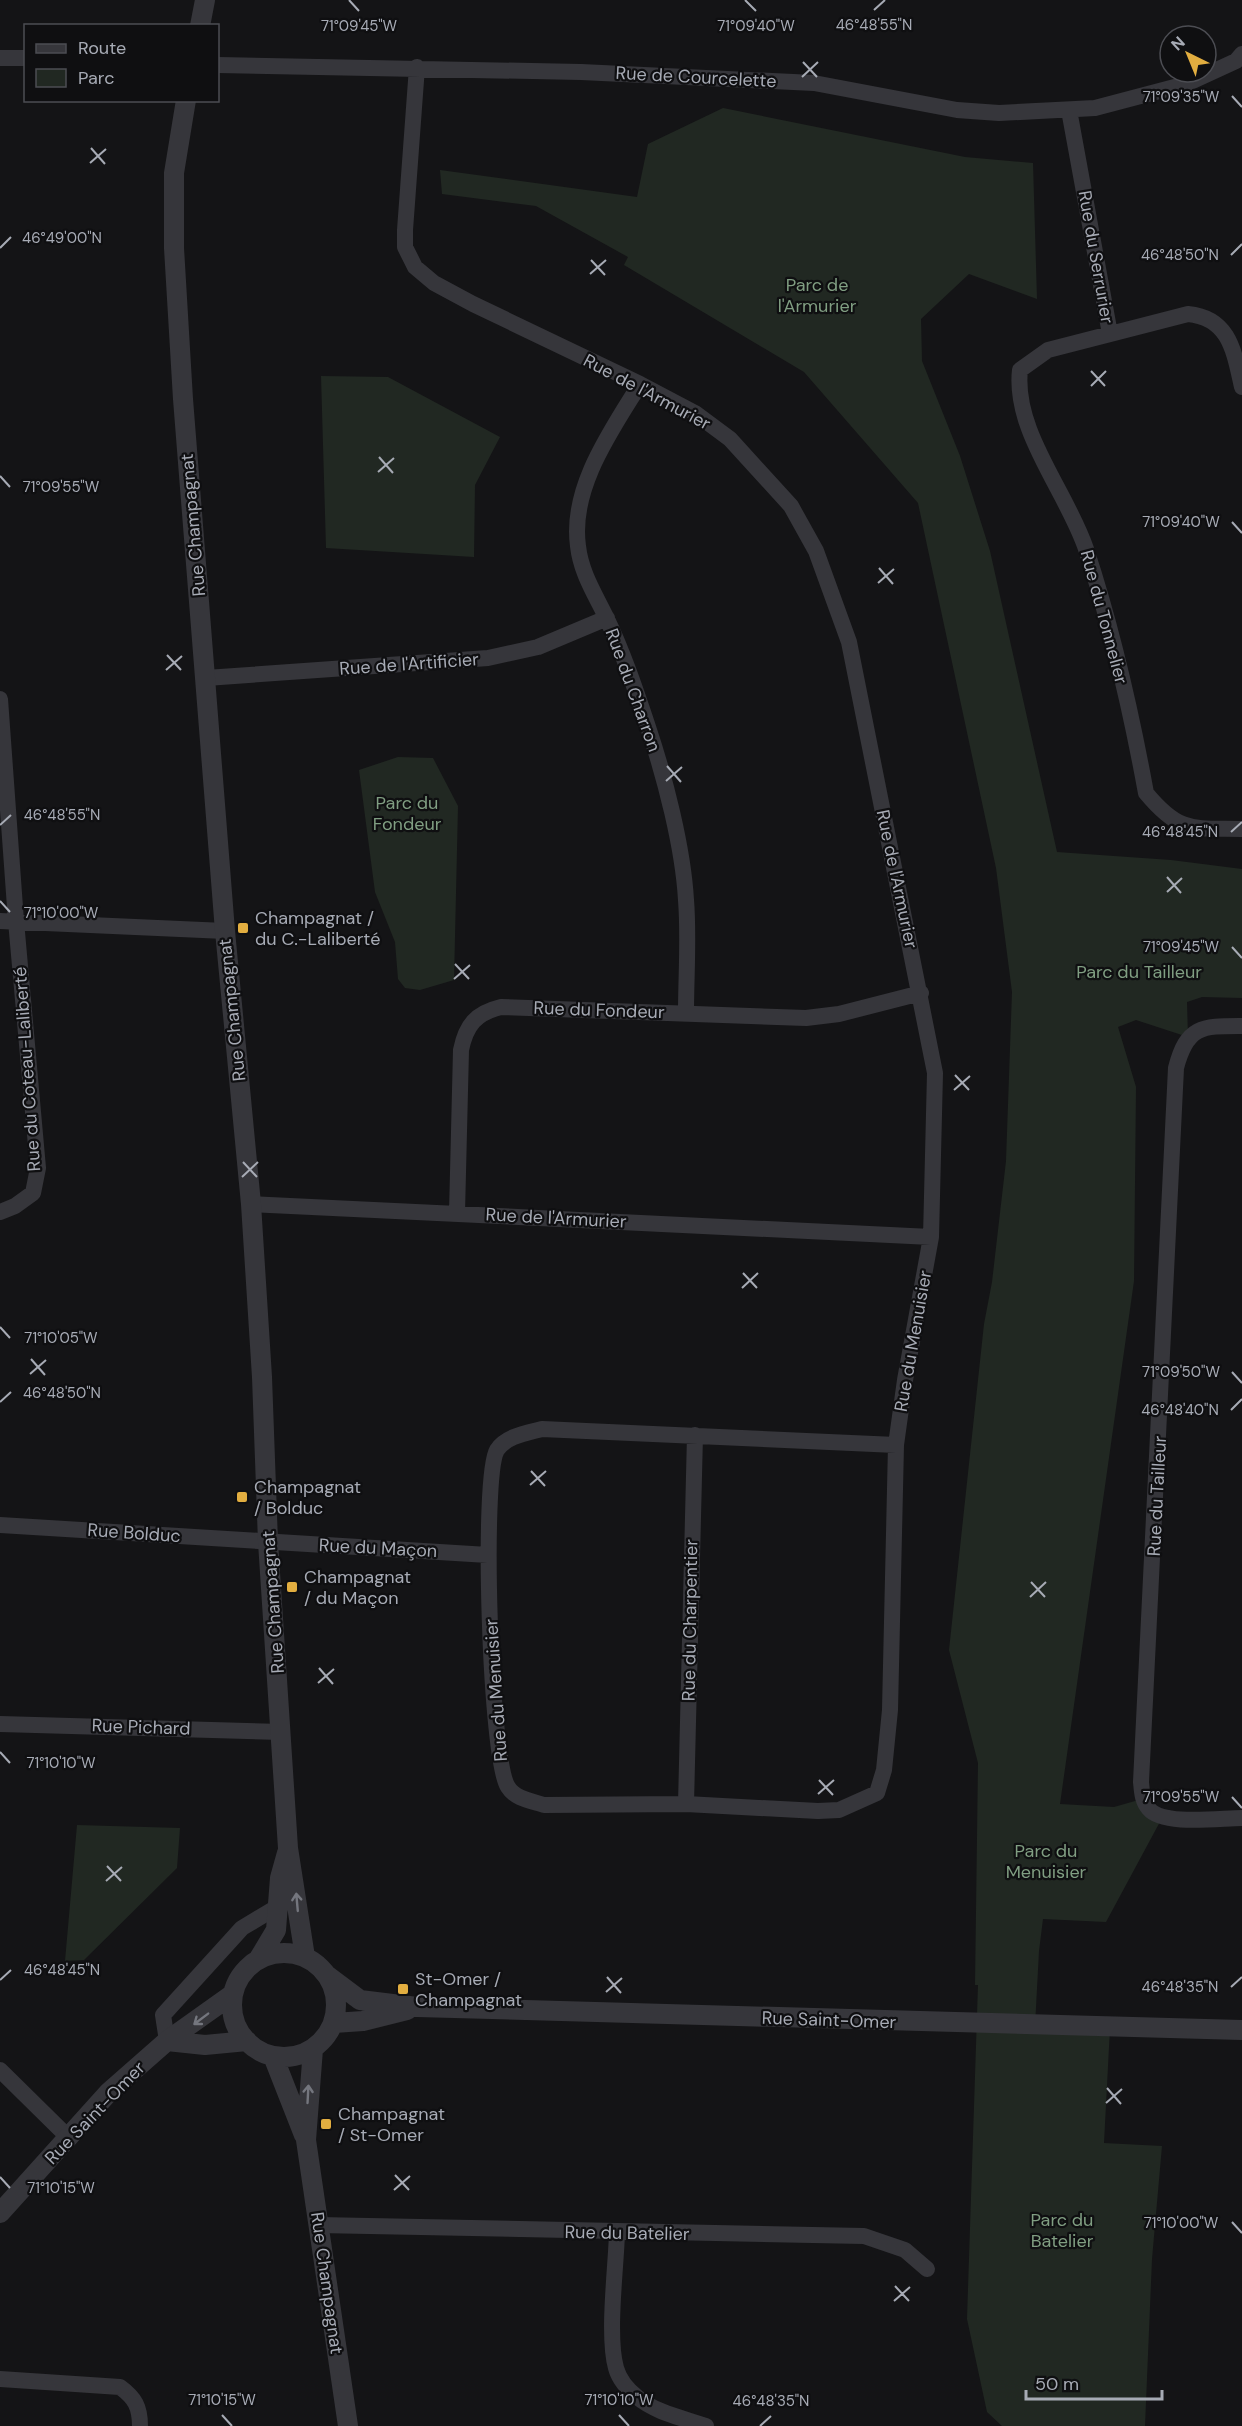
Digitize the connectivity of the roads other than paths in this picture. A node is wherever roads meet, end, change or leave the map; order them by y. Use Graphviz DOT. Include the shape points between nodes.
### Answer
graph roads {
  1 [pos="205,0"];
  2 [pos="200,24"];
  3 [pos="1239,57"];
  4 [pos="0,58"];
  5 [pos="24,58"];
  6 [pos="219,65"];
  7 [pos="417,67"];
  8 [pos="186,102"];
  9 [pos="1069,110"];
  10 [pos="1110,334"];
  11 [pos="640,384"];
  12 [pos="1242,387"];
  13 [pos="607,618"];
  14 [pos="206,678"];
  15 [pos="0,699"];
  16 [pos="1242,828"];
  17 [pos="8,921"];
  18 [pos="225,931"];
  19 [pos="921,993"];
  20 [pos="686,1013"];
  21 [pos="1242,1026"];
  22 [pos="251,1204"];
  23 [pos="0,1212"];
  24 [pos="457,1213"];
  25 [pos="932,1237"];
  26 [pos="694,1435"];
  27 [pos="896,1445"];
  28 [pos="0,1525"];
  29 [pos="268,1542"];
  30 [pos="489,1555"];
  31 [pos="0,1724"];
  32 [pos="282,1732"];
  33 [pos="686,1804"];
  34 [pos="1242,1818"];
  35 [pos="288,1848"];
  36 [pos="277,1907"];
  37 [pos="305,1957"];
  38 [pos="258,1960"];
  39 [pos="328,1976"];
  40 [pos="233,1994"];
  41 [pos="417,2007"];
  42 [pos="334,2023"];
  43 [pos="1242,2030"];
  44 [pos="247,2041"];
  45 [pos="167,2042"];
  46 [pos="313,2049"];
  47 [pos="273,2056"];
  48 [pos="0,2070"];
  49 [pos="69,2138"];
  50 [pos="306,2140"];
  51 [pos="0,2213"];
  52 [pos="318,2225"];
  53 [pos="618,2233"];
  54 [pos="927,2269"];
  55 [pos="0,2379"];
  56 [pos="140,2426"];
  57 [pos="348,2426"];
  58 [pos="706,2426"];
  1 -- 2 [label="street"];
  3 -- 9 [label="street, Rue de Courcelette" via="1185,84 1095,108"];
  4 -- 5 [label="street"];
  6 -- 7 [label="street, Rue de Courcelette"];
  7 -- 9 [label="street, Rue de Courcelette" via="814,83 957,110"];
  7 -- 11 [label="street, Rue de l'Armurier" via="405,230 405,247 415,267 473,304"];
  8 -- 14 [label="street, Rue Champagnat" via="174,173 174,248"];
  9 -- 10 [label="street, Rue du Serrurier"];
  10 -- 12 [label="street, Rue du Serrurier" via="1188,314 1203,316 1220,326 1232,347"];
  10 -- 16 [label="street, Rue du Tonnelier" via="1048,350 1020,370 1018,391 1038,448 1088,555 1120,674 1146,794 1178,824"];
  11 -- 13 [label="street, Rue du Charron" via="604,444 587,482 580,513 577,545 585,577"];
  11 -- 19 [label="street, Rue de l'Armurier" via="695,413 730,439 791,506 816,551 849,642"];
  13 -- 14 [label="street, Rue de l'Artificier" via="538,647 488,658"];
  13 -- 20 [label="street, Rue du Charron" via="648,728 671,813 686,899"];
  14 -- 18 [label="street, Rue Champagnat"];
  15 -- 17 [label="street, Rue du Coteau-Laliberté"];
  17 -- 18 [label="street"];
  17 -- 23 [label="street, Rue du Coteau-Laliberté" via="38,1168 33,1193"];
  18 -- 22 [label="street, Rue Champagnat"];
  19 -- 20 [label="street, Rue du Fondeur" via="840,1014 806,1018"];
  19 -- 25 [label="street, Rue de l'Armurier" via="935,1073"];
  20 -- 24 [label="street, Rue du Fondeur" via="501,1007 484,1011 471,1021 461,1050"];
  21 -- 34 [label="street, Rue du Tailleur" via="1206,1026 1188,1037 1176,1068 1141,1782 1142,1799 1150,1811 1162,1818"];
  22 -- 24 [label="street, Rue de l'Armurier"];
  22 -- 29 [label="street, Rue Champagnat"];
  24 -- 25 [label="street, Rue de l'Armurier"];
  25 -- 27 [label="street, Rue du Menuisier"];
  26 -- 27 [label="street, Rue du Menuisier"];
  26 -- 30 [label="street, Rue du Menuisier" via="542,1429 508,1440 498,1449 492,1464"];
  26 -- 33 [label="street, Rue du Charpentier"];
  27 -- 33 [label="street, Rue du Menuisier" via="890,1710 884,1770 877,1793 839,1810"];
  28 -- 29 [label="street, Rue Bolduc"];
  29 -- 30 [label="street, Rue du Maçon"];
  29 -- 32 [label="street, Rue Champagnat"];
  30 -- 33 [label="street, Rue du Menuisier" via="496,1736 500,1769 508,1788 522,1799 544,1805"];
  31 -- 32 [label="street, Rue Pichard"];
  32 -- 35 [label="street, Rue Champagnat"];
  35 -- 36 [label="street, Rue Champagnat"];
  37 -- 35 [label="street, Rue Champagnat, one-way"];
  36 -- 38 [label="street, Rue Champagnat" via="276,1930"];
  36 -- 45 [label="street" via="242,1929 163,2015"];
  37 -- 38 [label="street" via="273,1954"];
  37 -- 39 [label="street"];
  38 -- 40 [label="street" via="238,1981"];
  39 -- 41 [label="street, Rue Saint-Omer" via="360,2000"];
  39 -- 42 [label="street" via="336,1999"];
  40 -- 44 [label="street" via="237,2027"];
  40 -- 45 [label="street, Rue Saint-Omer, one-way"];
  41 -- 42 [label="street, Rue Saint-Omer" via="363,2021"];
  41 -- 43 [label="street, Rue Saint-Omer"];
  42 -- 46 [label="street"];
  44 -- 45 [label="street"];
  44 -- 47 [label="street"];
  45 -- 49 [label="street, Rue Saint-Omer" via="110,2092"];
  46 -- 47 [label="street" via="293,2056"];
  50 -- 46 [label="street, Rue Champagnat, one-way"];
  47 -- 50 [label="street, Rue Champagnat"];
  48 -- 49 [label="street"];
  49 -- 51 [label="street, Rue Saint-Omer"];
  50 -- 52 [label="street, Rue Champagnat"];
  52 -- 53 [label="street, Rue du Batelier"];
  52 -- 57 [label="street, Rue Champagnat"];
  53 -- 54 [label="street, Rue du Batelier" via="864,2236 906,2250"];
  53 -- 58 [label="street" via="612,2348 616,2369 638,2398"];
  55 -- 56 [label="street" via="120,2387 132,2396 140,2410"];
}
